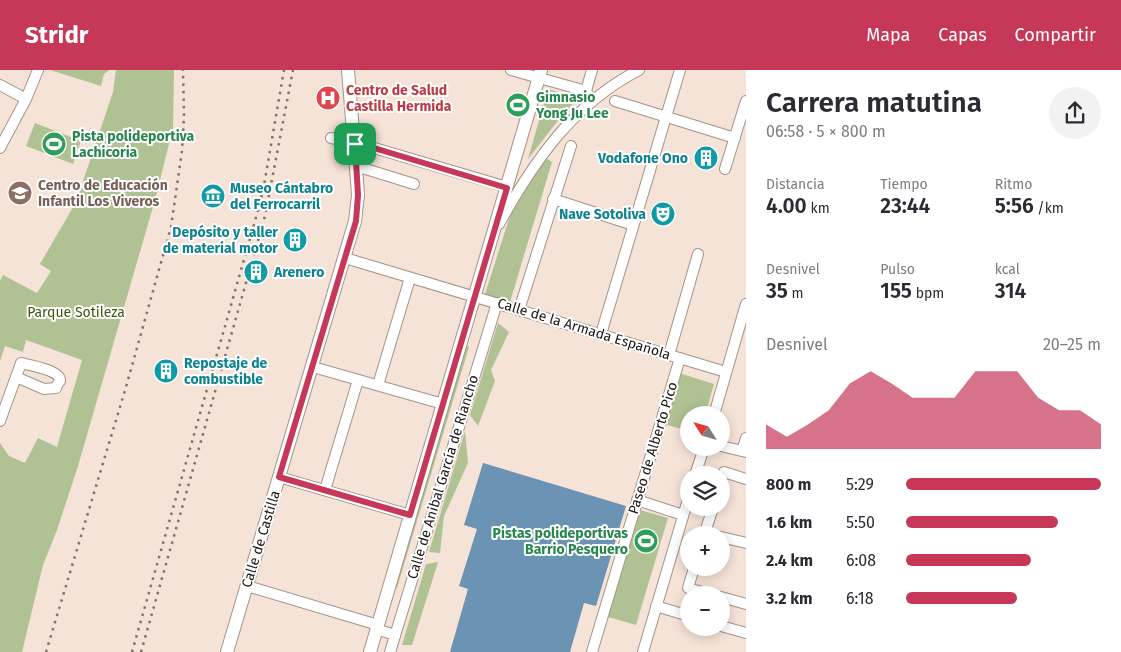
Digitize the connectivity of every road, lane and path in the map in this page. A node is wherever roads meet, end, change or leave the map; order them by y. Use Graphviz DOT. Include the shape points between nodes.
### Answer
graph roads {
  1 [pos="38,70"];
  2 [pos="348,70"];
  3 [pos="511,70"];
  4 [pos="592,70"];
  5 [pos="639,70"];
  6 [pos="680,70"];
  7 [pos="540,74"];
  8 [pos="0,85"];
  9 [pos="588,96"];
  10 [pos="26,99"];
  11 [pos="615,101"];
  12 [pos="746,101"];
  13 [pos="665,117"];
  14 [pos="331,138"];
  15 [pos="735,138"];
  16 [pos="355,144"];
  17 [pos="571,146"];
  18 [pos="0,148"];
  19 [pos="356,166"];
  20 [pos="725,170"];
  21 [pos="414,184"];
  22 [pos="507,188"];
  23 [pos="553,199"];
  24 [pos="633,226"];
  25 [pos="493,234"];
  26 [pos="698,254"];
  27 [pos="345,258"];
  28 [pos="410,278"];
  29 [pos="474,296"];
  30 [pos="496,303"];
  31 [pos="746,304"];
  32 [pos="520,310"];
  33 [pos="601,334"];
  34 [pos="669,355"];
  35 [pos="680,358"];
  36 [pos="312,366"];
  37 [pos="726,372"];
  38 [pos="16,377"];
  39 [pos="358,380"];
  40 [pos="378,385"];
  41 [pos="443,404"];
  42 [pos="717,406"];
  43 [pos="0,421"];
  44 [pos="746,438"];
  45 [pos="730,448"];
  46 [pos="744,452"];
  47 [pos="730,474"];
  48 [pos="279,477"];
  49 [pos="746,479"];
  50 [pos="325,490"];
  51 [pos="637,500"];
  52 [pos="404,514"];
  53 [pos="680,514"];
  54 [pos="683,516"];
  55 [pos="730,539"];
  56 [pos="746,544"];
  57 [pos="247,586"];
  58 [pos="730,598"];
  59 [pos="745,601"];
  60 [pos="656,606"];
  61 [pos="680,613"];
  62 [pos="377,627"];
  63 [pos="730,629"];
  64 [pos="746,633"];
  65 [pos="395,635"];
  66 [pos="227,652"];
  67 [pos="370,652"];
  68 [pos="390,652"];
  69 [pos="592,652"];
  70 [pos="643,652"];
  1 -- 10 [label="street"];
  2 -- 16 [label="main road, Calle de Castilla"];
  3 -- 7 [label="street"];
  4 -- 9 [label="street"];
  5 -- 9 [label="street"];
  6 -- 13 [label="street"];
  7 -- 9 [label="street"];
  7 -- 22 [label="main road"];
  8 -- 10 [label="street"];
  9 -- 25 [label="street" via="538,159"];
  10 -- 18 [label="street"];
  11 -- 13 [label="street"];
  12 -- 15 [label="street"];
  13 -- 15 [label="street"];
  13 -- 24 [label="street"];
  14 -- 16 [label="street"];
  15 -- 20 [label="street"];
  16 -- 19 [label="main road, Calle de Castilla"];
  16 -- 22 [label="street"];
  17 -- 23 [label="street"];
  19 -- 21 [label="street"];
  19 -- 27 [label="main road, Calle de Castilla" via="356,221"];
  22 -- 25 [label="main road"];
  23 -- 24 [label="street"];
  23 -- 32 [label="street"];
  24 -- 33 [label="street"];
  25 -- 29 [label="main road"];
  26 -- 34 [label="street"];
  27 -- 28 [label="street, Calle de la Armada Española"];
  27 -- 36 [label="main road, Calle de Castilla"];
  28 -- 29 [label="street, Calle de la Armada Española"];
  28 -- 40 [label="street"];
  29 -- 30 [label="street, Calle de la Armada Española"];
  29 -- 41 [label="main road"];
  30 -- 32 [label="street, Calle de la Armada Española"];
  30 -- 65 [label="street, Calle de Anibal García de Riancho"];
  31 -- 37 [label="street"];
  32 -- 33 [label="street, Calle de la Armada Española"];
  33 -- 34 [label="street, Calle de la Armada Española"];
  34 -- 35 [label="street, Calle de la Armada Española"];
  35 -- 37 [label="street, Calle de la Armada Española"];
  35 -- 51 [label="street, Paseo de Alberto Pico"];
  36 -- 39 [label="street"];
  36 -- 48 [label="main road, Calle de Castilla"];
  37 -- 42 [label="street"];
  38 -- 43 [label="street"];
  39 -- 40 [label="street"];
  39 -- 50 [label="street"];
  40 -- 41 [label="street"];
  41 -- 52 [label="main road"];
  44 -- 46 [label="street"];
  45 -- 46 [label="street"];
  47 -- 49 [label="street"];
  48 -- 50 [label="street"];
  48 -- 57 [label="main road, Calle de Castilla"];
  50 -- 52 [label="street"];
  51 -- 53 [label="street"];
  51 -- 69 [label="street, Paseo de Alberto Pico"];
  52 -- 62 [label="main road"];
  54 -- 60 [label="street"];
  55 -- 56 [label="street"];
  57 -- 62 [label="street"];
  57 -- 66 [label="main road, Calle de Castilla"];
  58 -- 59 [label="street"];
  60 -- 61 [label="street"];
  60 -- 70 [label="street"];
  62 -- 65 [label="street"];
  62 -- 67 [label="main road"];
  63 -- 64 [label="street"];
  65 -- 68 [label="street, Calle de Anibal García de Riancho"];
}
